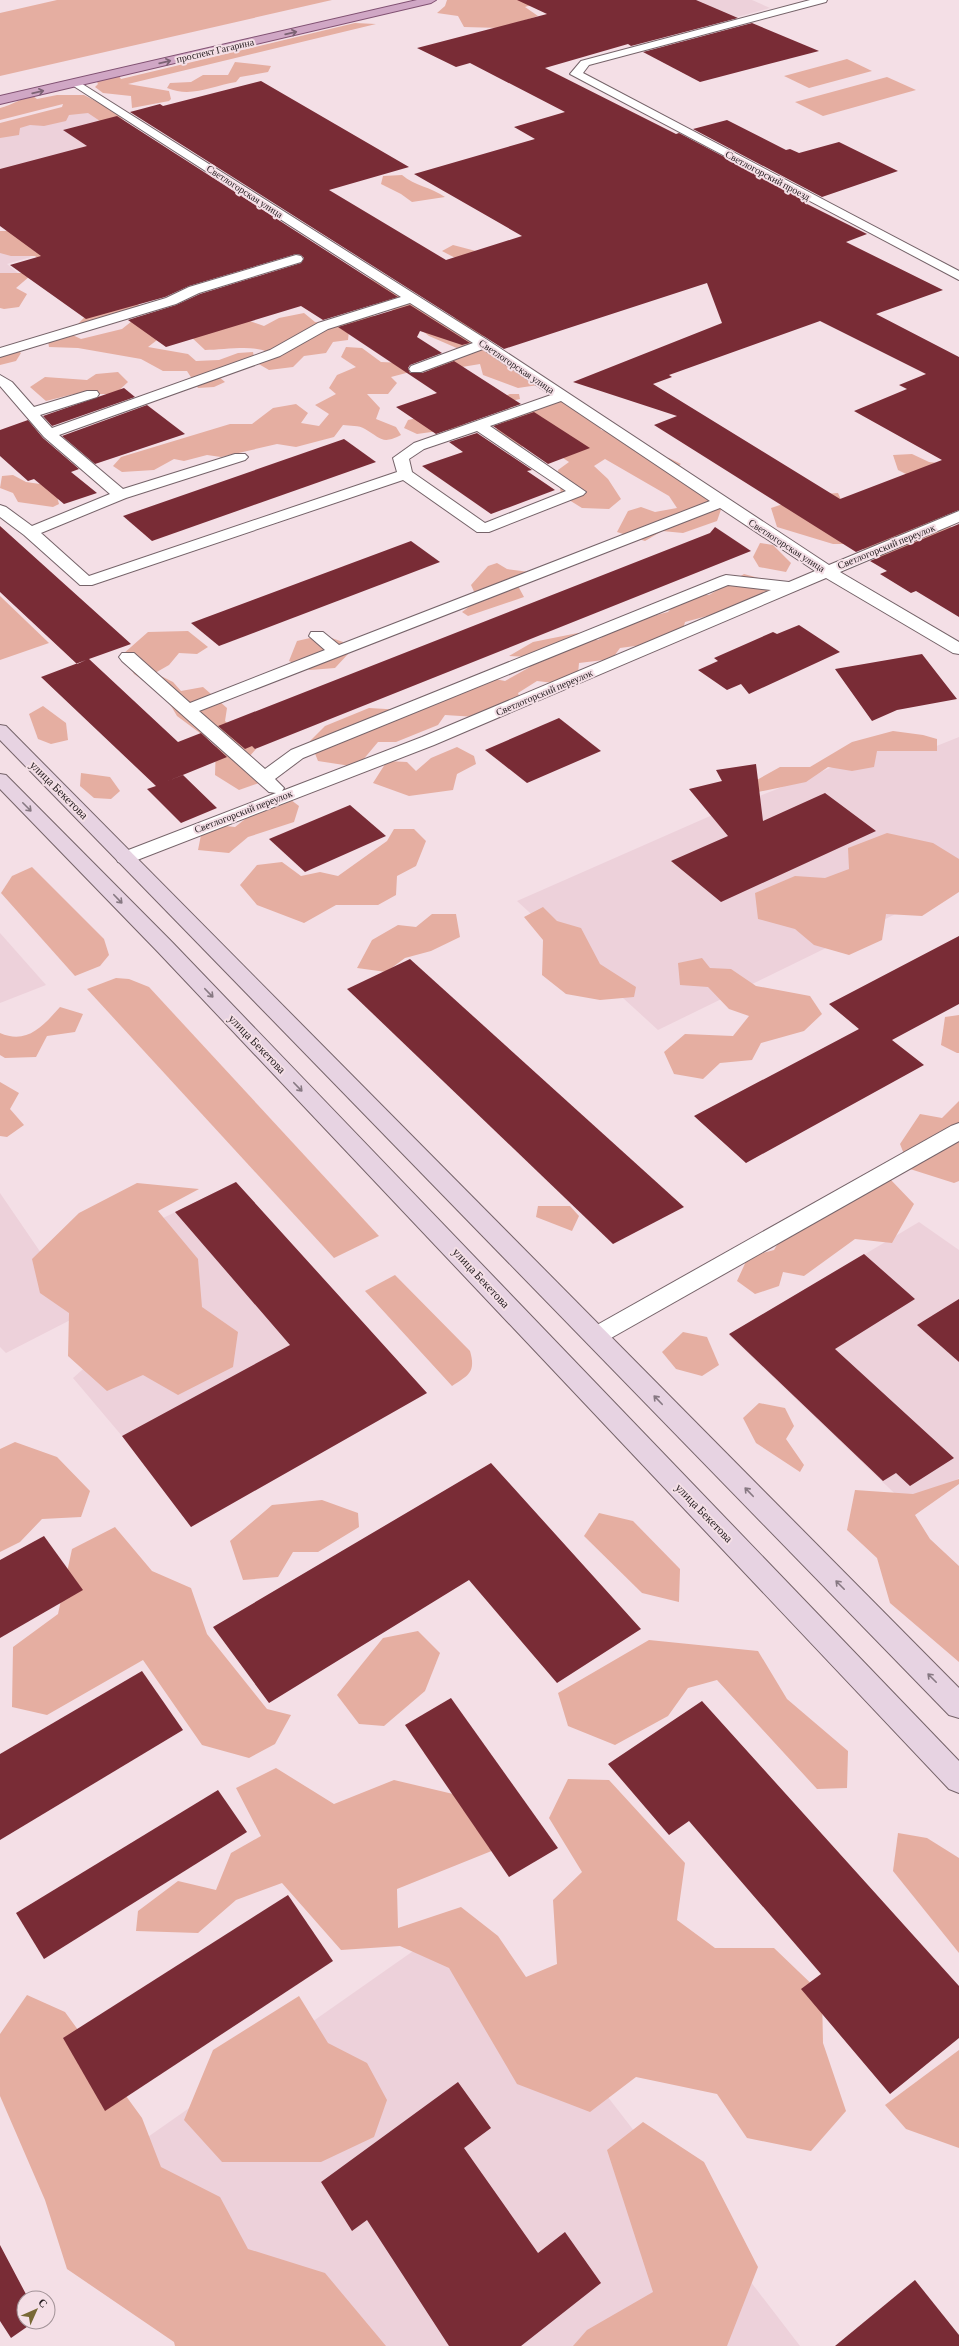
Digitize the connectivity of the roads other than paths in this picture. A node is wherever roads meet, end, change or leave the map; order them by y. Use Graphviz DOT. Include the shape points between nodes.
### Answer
graph roads {
  1 [pos="431,0"];
  2 [pos="822,0"];
  3 [pos="76,83"];
  4 [pos="0,100"];
  5 [pos="296,259"];
  6 [pos="959,276"];
  7 [pos="412,298"];
  8 [pos="484,344"];
  9 [pos="0,353"];
  10 [pos="416,369"];
  11 [pos="0,379"];
  12 [pos="92,394"];
  13 [pos="562,396"];
  14 [pos="30,413"];
  15 [pos="479,425"];
  16 [pos="49,434"];
  17 [pos="240,457"];
  18 [pos="405,474"];
  19 [pos="121,495"];
  20 [pos="720,502"];
  21 [pos="0,510"];
  22 [pos="959,516"];
  23 [pos="30,532"];
  24 [pos="826,571"];
  25 [pos="791,587"];
  26 [pos="317,636"];
  27 [pos="959,650"];
  28 [pos="337,651"];
  29 [pos="128,657"];
  30 [pos="188,710"];
  31 [pos="0,730"];
  32 [pos="266,778"];
  33 [pos="0,779"];
  34 [pos="284,796"];
  35 [pos="125,858"];
  36 [pos="959,1132"];
  37 [pos="596,1336"];
  38 [pos="959,1706"];
  39 [pos="959,1780"];
  3 -- 1 [label="main road, проспект Гагарина, one-way"];
  2 -- 6 [label="street, Светлогорский проезд" via="585,63 576,74"];
  4 -- 3 [label="main road, проспект Гагарина, one-way"];
  3 -- 7 [label="street, Светлогорская улица"];
  5 -- 9 [label="street" via="194,290 171,301"];
  7 -- 8 [label="street, Светлогорская улица"];
  7 -- 16 [label="street" via="323,326 275,353"];
  8 -- 10 [label="street"];
  8 -- 13 [label="street, Светлогорская улица"];
  11 -- 14 [label="street" via="10,386"];
  12 -- 14 [label="street"];
  13 -- 15 [label="street"];
  13 -- 20 [label="street, Светлогорская улица"];
  14 -- 16 [label="street"];
  15 -- 18 [label="street" via="413,450 401,458"];
  15 -- 18 [label="street" via="578,492 483,529"];
  16 -- 19 [label="street"];
  17 -- 19 [label="street"];
  18 -- 23 [label="street" via="86,582"];
  19 -- 23 [label="street"];
  20 -- 24 [label="street, Светлогорская улица"];
  20 -- 28 [label="street"];
  21 -- 23 [label="street"];
  22 -- 24 [label="street, Светлогорский переулок"];
  24 -- 25 [label="street, Светлогорский переулок"];
  24 -- 27 [label="street, Светлогорская улица"];
  25 -- 32 [label="street" via="726,580 297,754"];
  25 -- 34 [label="street, Светлогорский переулок" via="428,741"];
  26 -- 28 [label="street"];
  28 -- 30 [label="street"];
  29 -- 30 [label="street"];
  30 -- 32 [label="street"];
  31 -- 35 [label="main road, улица Бекетова"];
  32 -- 34 [label="street"];
  33 -- 39 [label="main road, улица Бекетова, one-way" via="165,947"];
  34 -- 35 [label="street, Светлогорский переулок"];
  35 -- 37 [label="main road, улица Бекетова"];
  36 -- 37 [label="street"];
  38 -- 37 [label="main road, улица Бекетова, one-way"];
}
